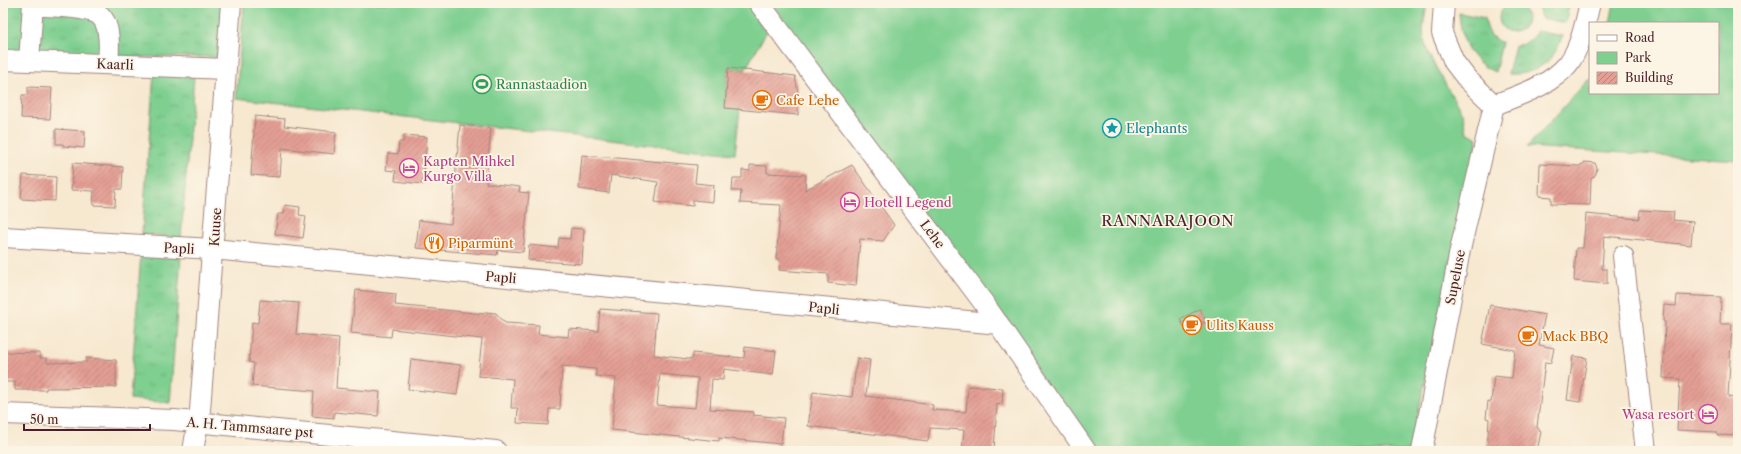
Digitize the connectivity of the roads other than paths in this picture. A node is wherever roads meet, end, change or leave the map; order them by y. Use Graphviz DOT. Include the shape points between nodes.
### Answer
graph roads {
  1 [pos="231,3"];
  2 [pos="759,3"];
  3 [pos="1444,3"];
  4 [pos="1590,3"];
  5 [pos="33,4"];
  6 [pos="3,60"];
  7 [pos="29,61"];
  8 [pos="108,64"];
  9 [pos="226,69"];
  10 [pos="1494,105"];
  11 [pos="3,237"];
  12 [pos="213,249"];
  13 [pos="1623,256"];
  14 [pos="999,324"];
  15 [pos="3,414"];
  16 [pos="199,422"];
  17 [pos="329,443"];
  18 [pos="193,451"];
  19 [pos="496,451"];
  20 [pos="1086,451"];
  21 [pos="1422,451"];
  22 [pos="1646,451"];
  1 -- 9 [label="street, Kuuse"];
  2 -- 14 [label="street, Lehe"];
  3 -- 10 [label="street" via="1442,33 1454,62 1466,79"];
  4 -- 10 [label="street" via="1582,35 1569,63 1534,89"];
  5 -- 7 [label="street"];
  5 -- 8 [label="street" via="98,14 108,33"];
  6 -- 7 [label="street, Kaarli"];
  7 -- 8 [label="street, Kaarli"];
  8 -- 9 [label="street, Kaarli"];
  9 -- 12 [label="street, Kuuse"];
  10 -- 21 [label="street, Supeluse" via="1460,250"];
  11 -- 12 [label="street, Papli"];
  12 -- 14 [label="street, Papli"];
  12 -- 16 [label="street, Kuuse"];
  13 -- 22 [label="street"];
  14 -- 20 [label="street, Lehe"];
  15 -- 16 [label="street, A. H. Tammsaare pst"];
  16 -- 17 [label="street, A. H. Tammsaare pst"];
  16 -- 18 [label="street, Kuuse"];
  17 -- 19 [label="street, A. H. Tammsaare pst"];
}
